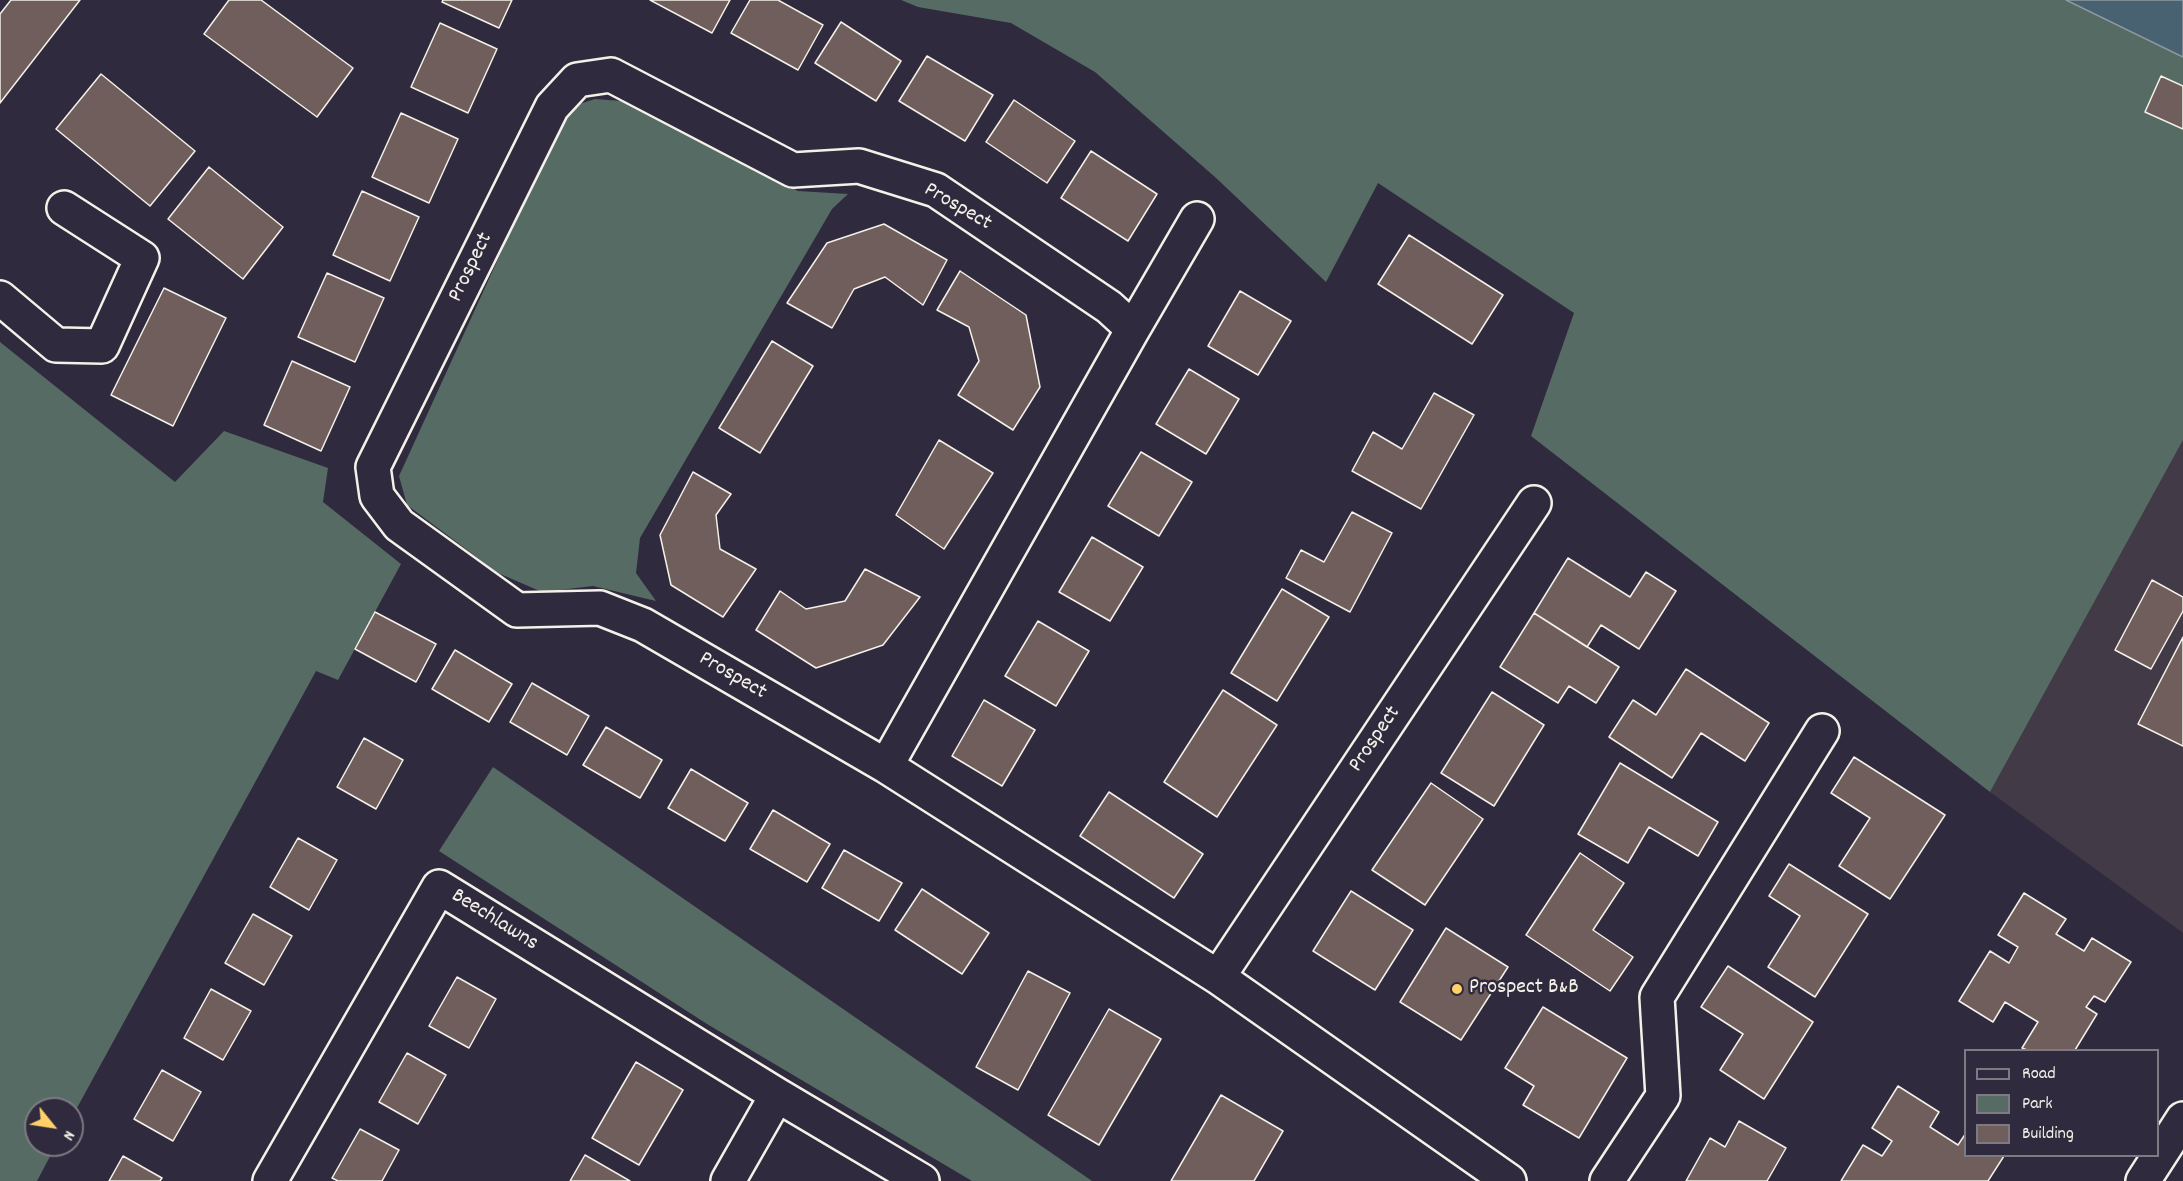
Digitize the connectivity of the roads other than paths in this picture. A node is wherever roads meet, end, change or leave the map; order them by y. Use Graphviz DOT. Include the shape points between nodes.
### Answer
graph roads {
  1 [pos="64,208"];
  2 [pos="1197,219"];
  3 [pos="0,298"];
  4 [pos="1133,329"];
  5 [pos="1534,503"];
  6 [pos="1822,731"];
  7 [pos="886,766"];
  8 [pos="1218,977"];
  9 [pos="777,1095"];
  10 [pos="2183,1119"];
  11 [pos="2159,1156"];
  12 [pos="2158,1157"];
  13 [pos="270,1181"];
  14 [pos="728,1181"];
  15 [pos="922,1181"];
  16 [pos="1509,1181"];
  17 [pos="1607,1181"];
  18 [pos="2143,1181"];
  1 -- 3 [label="street" via="142,258 102,346 56,345"];
  2 -- 4 [label="street"];
  4 -- 7 [label="street"];
  4 -- 7 [label="street, Prospect" via="1109,307 936,190 859,166 793,170 611,75 577,80 552,106 373,467 377,496 399,525 517,610 600,608 643,625"];
  5 -- 8 [label="street, Prospect"];
  6 -- 17 [label="street" via="1657,997 1664,1096"];
  7 -- 8 [label="street, Prospect"];
  8 -- 16 [label="street, Prospect"];
  9 -- 13 [label="street, Beechlawns" via="439,887"];
  9 -- 14 [label="street"];
  9 -- 15 [label="street, Beechlawns"];
  10 -- 11 [label="street"];
  12 -- 18 [label="street"];
}
